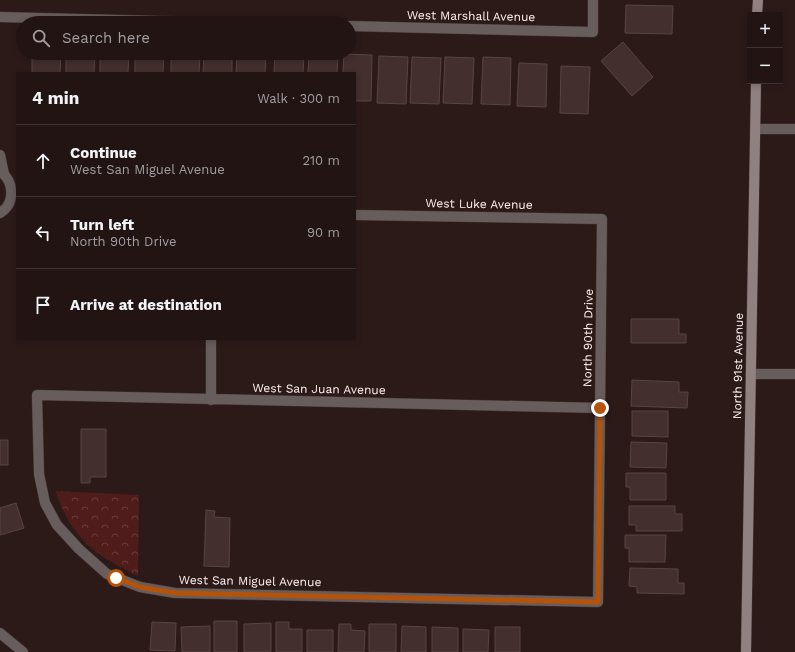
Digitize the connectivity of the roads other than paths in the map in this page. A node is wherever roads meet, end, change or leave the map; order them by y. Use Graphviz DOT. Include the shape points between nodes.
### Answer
graph roads {
  1 [pos="593,0"];
  2 [pos="758,0"];
  3 [pos="757,12"];
  4 [pos="0,17"];
  5 [pos="16,17"];
  6 [pos="356,26"];
  7 [pos="756,84"];
  8 [pos="756,129"];
  9 [pos="795,129"];
  10 [pos="0,155"];
  11 [pos="4,175"];
  12 [pos="16,188"];
  13 [pos="16,208"];
  14 [pos="1,212"];
  15 [pos="356,215"];
  16 [pos="602,219"];
  17 [pos="211,340"];
  18 [pos="751,374"];
  19 [pos="795,374"];
  20 [pos="37,395"];
  21 [pos="211,400"];
  22 [pos="600,408"];
  23 [pos="598,602"];
  24 [pos="0,633"];
  25 [pos="23,652"];
  26 [pos="746,652"];
  1 -- 6 [label="street, West Marshall Avenue" via="593,32"];
  2 -- 3 [label="main road"];
  4 -- 5 [label="street"];
  7 -- 8 [label="main road, North 91st Avenue"];
  8 -- 9 [label="street"];
  8 -- 18 [label="main road, North 91st Avenue"];
  10 -- 11 [label="street"];
  11 -- 12 [label="street"];
  11 -- 14 [label="street" via="11,189 11,197"];
  13 -- 14 [label="street"];
  15 -- 16 [label="street, West Luke Avenue"];
  16 -- 22 [label="street, North 90th Drive"];
  17 -- 21 [label="street"];
  18 -- 19 [label="street"];
  18 -- 26 [label="main road, North 91st Avenue"];
  20 -- 21 [label="street, West San Juan Avenue"];
  20 -- 23 [label="street, West San Miguel Avenue" via="39,474 44,503 57,525 107,574 140,587 175,593"];
  21 -- 22 [label="street, West San Juan Avenue"];
  22 -- 23 [label="street, North 90th Drive"];
  24 -- 25 [label="street"];
}
